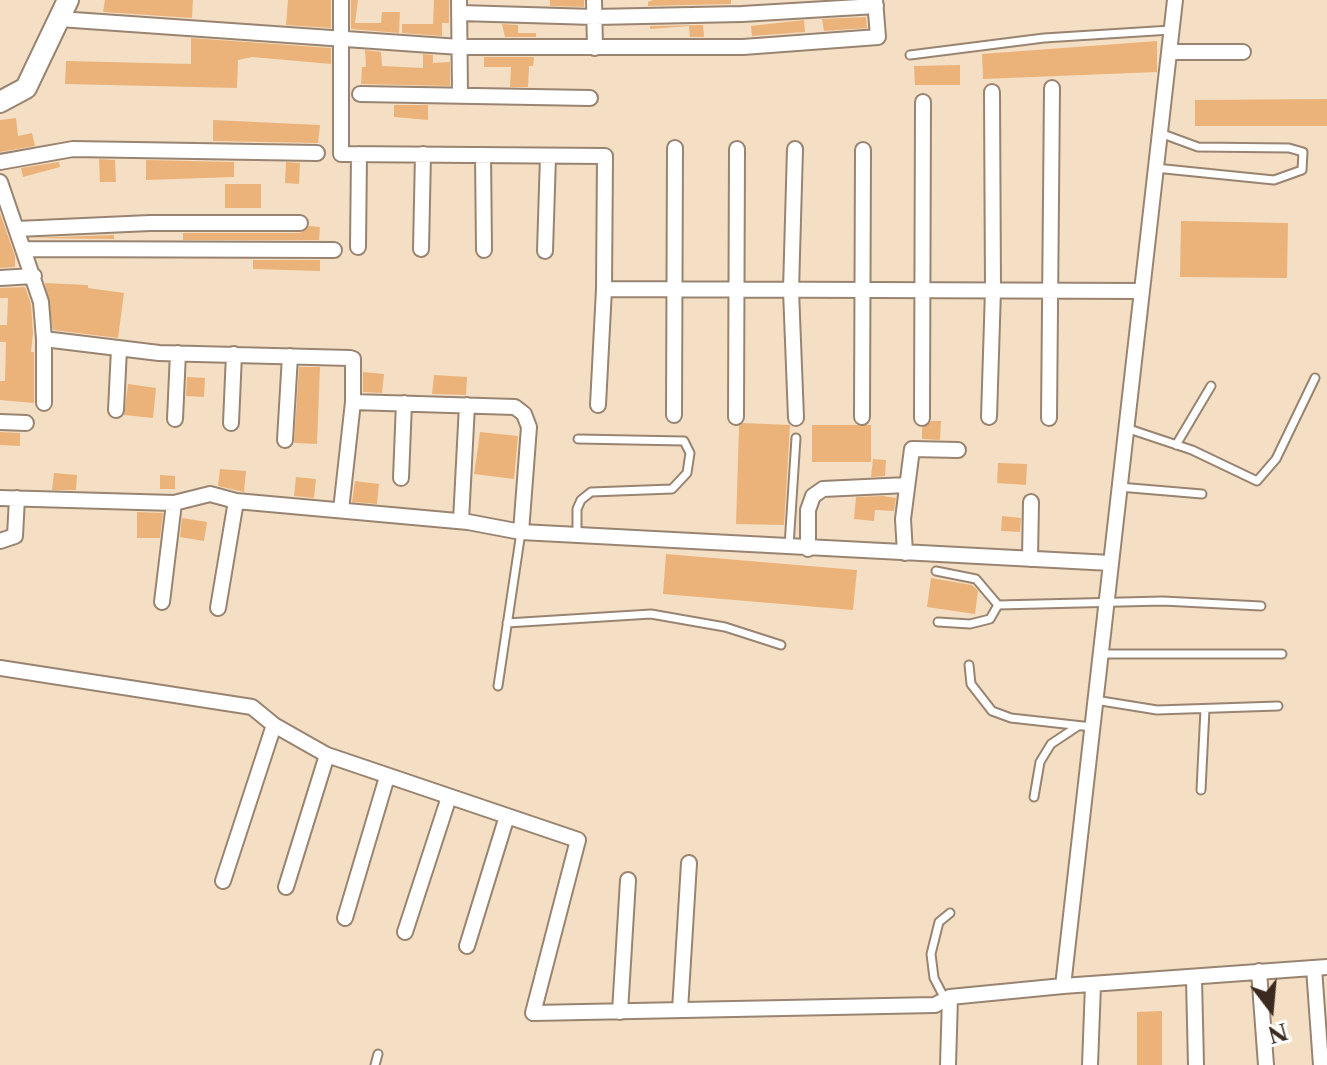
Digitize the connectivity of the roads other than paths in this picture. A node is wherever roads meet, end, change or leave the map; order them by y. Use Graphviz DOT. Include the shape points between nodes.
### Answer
graph roads {
  1 [pos="68,0"];
  2 [pos="341,0"];
  3 [pos="594,0"];
  4 [pos="1175,0"];
  5 [pos="875,3"];
  6 [pos="460,6"];
  7 [pos="594,17"];
  8 [pos="59,19"];
  9 [pos="1171,30"];
  10 [pos="340,37"];
  11 [pos="460,47"];
  12 [pos="595,48"];
  13 [pos="1169,52"];
  14 [pos="1243,52"];
  15 [pos="910,55"];
  16 [pos="1052,88"];
  17 [pos="992,92"];
  18 [pos="460,93"];
  19 [pos="360,94"];
  20 [pos="590,98"];
  21 [pos="0,102"];
  22 [pos="923,102"];
  23 [pos="1159,133"];
  24 [pos="675,148"];
  25 [pos="737,149"];
  26 [pos="795,149"];
  27 [pos="863,150"];
  28 [pos="317,153"];
  29 [pos="359,154"];
  30 [pos="423,154"];
  31 [pos="483,155"];
  32 [pos="548,156"];
  33 [pos="0,162"];
  34 [pos="1155,168"];
  35 [pos="0,182"];
  36 [pos="300,223"];
  37 [pos="17,229"];
  38 [pos="358,247"];
  39 [pos="25,249"];
  40 [pos="421,249"];
  41 [pos="334,250"];
  42 [pos="484,250"];
  43 [pos="545,251"];
  44 [pos="34,276"];
  45 [pos="0,278"];
  46 [pos="604,289"];
  47 [pos="674,289"];
  48 [pos="736,290"];
  49 [pos="791,290"];
  50 [pos="864,290"];
  51 [pos="924,290"];
  52 [pos="993,290"];
  53 [pos="1050,290"];
  54 [pos="1141,291"];
  55 [pos="44,339"];
  56 [pos="119,349"];
  57 [pos="178,353"];
  58 [pos="234,354"];
  59 [pos="290,356"];
  60 [pos="1315,378"];
  61 [pos="1211,386"];
  62 [pos="353,402"];
  63 [pos="44,403"];
  64 [pos="404,403"];
  65 [pos="467,405"];
  66 [pos="598,405"];
  67 [pos="116,410"];
  68 [pos="674,415"];
  69 [pos="736,417"];
  70 [pos="862,417"];
  71 [pos="989,417"];
  72 [pos="796,418"];
  73 [pos="922,418"];
  74 [pos="1049,418"];
  75 [pos="175,419"];
  76 [pos="0,422"];
  77 [pos="26,423"];
  78 [pos="231,423"];
  79 [pos="1126,428"];
  80 [pos="796,438"];
  81 [pos="578,439"];
  82 [pos="285,440"];
  83 [pos="1176,445"];
  84 [pos="958,450"];
  85 [pos="401,478"];
  86 [pos="907,485"];
  87 [pos="1119,487"];
  88 [pos="1202,494"];
  89 [pos="0,498"];
  90 [pos="17,498"];
  91 [pos="236,501"];
  92 [pos="1031,502"];
  93 [pos="174,503"];
  94 [pos="341,510"];
  95 [pos="461,521"];
  96 [pos="521,532"];
  97 [pos="577,535"];
  98 [pos="0,541"];
  99 [pos="789,548"];
  100 [pos="808,549"];
  101 [pos="905,553"];
  102 [pos="1030,559"];
  103 [pos="1111,563"];
  104 [pos="936,571"];
  105 [pos="162,602"];
  106 [pos="1106,604"];
  107 [pos="998,605"];
  108 [pos="1261,606"];
  109 [pos="218,608"];
  110 [pos="938,622"];
  111 [pos="507,623"];
  112 [pos="781,645"];
  113 [pos="1100,654"];
  114 [pos="1282,654"];
  115 [pos="969,665"];
  116 [pos="0,668"];
  117 [pos="498,686"];
  118 [pos="1095,700"];
  119 [pos="1278,706"];
  120 [pos="1205,709"];
  121 [pos="274,725"];
  122 [pos="1085,726"];
  123 [pos="327,755"];
  124 [pos="387,777"];
  125 [pos="1201,790"];
  126 [pos="449,797"];
  127 [pos="1034,797"];
  128 [pos="507,816"];
  129 [pos="689,863"];
  130 [pos="628,880"];
  131 [pos="223,881"];
  132 [pos="286,887"];
  133 [pos="950,913"];
  134 [pos="345,918"];
  135 [pos="405,932"];
  136 [pos="467,946"];
  137 [pos="1320,968"];
  138 [pos="1259,971"];
  139 [pos="1194,979"];
  140 [pos="1093,985"];
  141 [pos="1063,986"];
  142 [pos="947,998"];
  143 [pos="680,1010"];
  144 [pos="620,1012"];
  145 [pos="378,1054"];
  146 [pos="375,1065"];
  147 [pos="948,1065"];
  148 [pos="1090,1065"];
  149 [pos="1196,1065"];
  150 [pos="1266,1065"];
  151 [pos="1321,1065"];
  1 -- 8 [label="street"];
  2 -- 10 [label="street"];
  3 -- 7 [label="street"];
  4 -- 9 [label="street"];
  5 -- 7 [label="street" via="742,14"];
  5 -- 12 [label="street" via="878,37 743,47"];
  6 -- 7 [label="street"];
  6 -- 11 [label="street"];
  7 -- 12 [label="street"];
  8 -- 10 [label="street"];
  8 -- 21 [label="street" via="26,88"];
  9 -- 13 [label="street"];
  9 -- 15 [label="lane" via="1044,38"];
  10 -- 11 [label="street"];
  10 -- 29 [label="street" via="341,154"];
  11 -- 12 [label="street"];
  11 -- 18 [label="street"];
  13 -- 14 [label="street"];
  13 -- 23 [label="street"];
  16 -- 53 [label="street"];
  17 -- 52 [label="street"];
  18 -- 19 [label="street"];
  18 -- 20 [label="street"];
  22 -- 51 [label="street"];
  23 -- 34 [label="street"];
  23 -- 34 [label="lane" via="1198,147 1289,148 1303,152 1302,170 1274,180"];
  24 -- 47 [label="street"];
  25 -- 48 [label="street"];
  26 -- 49 [label="street"];
  27 -- 50 [label="street"];
  28 -- 33 [label="street" via="73,149"];
  29 -- 30 [label="street"];
  29 -- 38 [label="street"];
  30 -- 31 [label="street"];
  30 -- 40 [label="street"];
  31 -- 32 [label="street"];
  31 -- 42 [label="street"];
  32 -- 43 [label="street"];
  32 -- 46 [label="street" via="605,156"];
  34 -- 54 [label="street"];
  35 -- 37 [label="street"];
  36 -- 37 [label="street"];
  37 -- 39 [label="street"];
  39 -- 41 [label="street"];
  39 -- 44 [label="street"];
  44 -- 45 [label="street"];
  44 -- 55 [label="street"];
  46 -- 47 [label="street"];
  46 -- 66 [label="street"];
  47 -- 48 [label="street"];
  47 -- 68 [label="street"];
  48 -- 49 [label="street"];
  48 -- 69 [label="street"];
  49 -- 50 [label="street"];
  49 -- 72 [label="street"];
  50 -- 51 [label="street"];
  50 -- 70 [label="street"];
  51 -- 52 [label="street"];
  51 -- 73 [label="street"];
  52 -- 53 [label="street"];
  52 -- 71 [label="street"];
  53 -- 54 [label="street"];
  53 -- 74 [label="street"];
  54 -- 79 [label="street"];
  55 -- 56 [label="street"];
  55 -- 63 [label="street"];
  56 -- 57 [label="street"];
  56 -- 67 [label="street"];
  57 -- 58 [label="street"];
  57 -- 75 [label="street"];
  58 -- 59 [label="street"];
  58 -- 78 [label="street"];
  59 -- 62 [label="street" via="353,359"];
  59 -- 82 [label="street"];
  60 -- 83 [label="lane" via="1276,459 1257,481"];
  61 -- 83 [label="lane"];
  62 -- 64 [label="street"];
  62 -- 94 [label="street"];
  64 -- 65 [label="street"];
  64 -- 85 [label="street"];
  65 -- 95 [label="street"];
  65 -- 96 [label="street" via="515,407 528,421"];
  76 -- 77 [label="street"];
  79 -- 83 [label="lane"];
  79 -- 87 [label="street"];
  80 -- 99 [label="lane"];
  81 -- 97 [label="lane" via="684,441 690,453 687,473 672,489 591,492 581,500"];
  84 -- 86 [label="street" via="912,449"];
  86 -- 100 [label="street" via="823,489 813,496 808,510"];
  86 -- 101 [label="street"];
  87 -- 88 [label="lane"];
  87 -- 103 [label="street"];
  89 -- 90 [label="street"];
  90 -- 93 [label="street"];
  90 -- 98 [label="street" via="15,536"];
  91 -- 93 [label="street" via="210,494"];
  91 -- 94 [label="street"];
  91 -- 109 [label="street"];
  92 -- 102 [label="street"];
  93 -- 105 [label="street"];
  94 -- 95 [label="street"];
  95 -- 96 [label="street"];
  96 -- 97 [label="street"];
  96 -- 111 [label="lane"];
  97 -- 99 [label="street"];
  99 -- 100 [label="street"];
  100 -- 101 [label="street"];
  101 -- 102 [label="street"];
  102 -- 103 [label="street"];
  103 -- 106 [label="street"];
  104 -- 107 [label="lane" via="976,579"];
  106 -- 107 [label="lane"];
  106 -- 108 [label="lane"];
  106 -- 113 [label="street"];
  107 -- 110 [label="lane" via="990,619"];
  111 -- 112 [label="lane" via="651,614 725,627"];
  111 -- 117 [label="lane"];
  113 -- 114 [label="lane"];
  113 -- 118 [label="street"];
  115 -- 122 [label="lane" via="971,684 992,711"];
  116 -- 121 [label="street" via="252,707"];
  118 -- 120 [label="lane" via="1157,710"];
  118 -- 122 [label="street"];
  119 -- 120 [label="lane"];
  120 -- 125 [label="lane"];
  121 -- 123 [label="street"];
  121 -- 131 [label="street"];
  122 -- 127 [label="lane" via="1051,744 1040,762"];
  122 -- 141 [label="street"];
  123 -- 124 [label="street"];
  123 -- 132 [label="street"];
  124 -- 126 [label="street"];
  124 -- 134 [label="street"];
  126 -- 128 [label="street"];
  126 -- 135 [label="street"];
  128 -- 136 [label="street"];
  128 -- 144 [label="street" via="578,840 533,1013"];
  129 -- 143 [label="street"];
  130 -- 144 [label="street"];
  133 -- 142 [label="lane" via="939,922 931,954 934,978"];
  137 -- 138 [label="street"];
  137 -- 151 [label="street"];
  138 -- 139 [label="street"];
  138 -- 150 [label="street"];
  139 -- 140 [label="street"];
  139 -- 149 [label="street"];
  140 -- 141 [label="street"];
  140 -- 148 [label="street"];
  141 -- 142 [label="street"];
  142 -- 143 [label="street" via="935,1005"];
  142 -- 147 [label="street"];
  143 -- 144 [label="street"];
  145 -- 146 [label="lane"];
}
